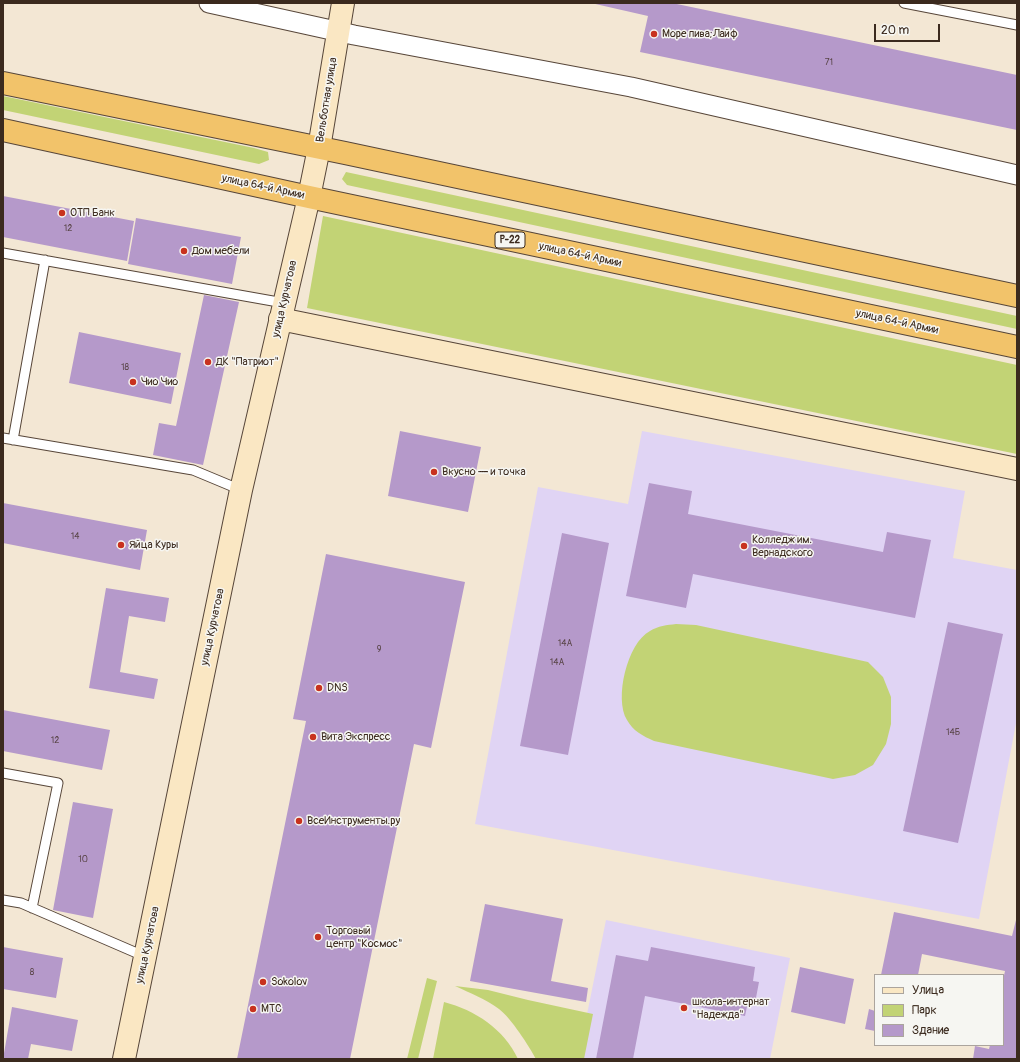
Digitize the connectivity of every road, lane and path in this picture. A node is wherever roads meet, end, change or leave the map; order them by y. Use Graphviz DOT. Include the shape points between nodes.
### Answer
graph roads {
  1 [pos="209,3"];
  2 [pos="343,3"];
  3 [pos="904,3"];
  4 [pos="1017,25"];
  5 [pos="338,31"];
  6 [pos="3,82"];
  7 [pos="3,130"];
  8 [pos="319,148"];
  9 [pos="1017,175"];
  10 [pos="309,197"];
  11 [pos="3,253"];
  12 [pos="46,260"];
  13 [pos="1017,296"];
  14 [pos="282,311"];
  15 [pos="1017,347"];
  16 [pos="3,438"];
  17 [pos="13,440"];
  18 [pos="1017,468"];
  19 [pos="241,490"];
  20 [pos="3,773"];
  21 [pos="3,900"];
  22 [pos="32,908"];
  23 [pos="146,957"];
  24 [pos="124,1059"];
  1 -- 5 [label="street"];
  2 -- 5 [label="street, Вельботная улица"];
  3 -- 4 [label="lane"];
  5 -- 8 [label="street, Вельботная улица"];
  5 -- 9 [label="street" via="631,87"];
  6 -- 8 [label="highway"];
  7 -- 10 [label="highway, улица 64-й Армии / Р-22"];
  8 -- 10 [label="street, Вельботная улица"];
  8 -- 13 [label="highway"];
  10 -- 14 [label="street, улица Курчатова"];
  10 -- 15 [label="highway, улица 64-й Армии / Р-22"];
  11 -- 12 [label="lane"];
  12 -- 14 [label="lane"];
  12 -- 17 [label="lane"];
  14 -- 18 [label="street"];
  14 -- 19 [label="street, улица Курчатова"];
  16 -- 17 [label="lane"];
  17 -- 19 [label="lane" via="194,470"];
  19 -- 23 [label="street, улица Курчатова"];
  20 -- 22 [label="lane" via="58,783"];
  21 -- 22 [label="lane"];
  22 -- 23 [label="lane"];
  23 -- 24 [label="street, улица Курчатова"];
}
